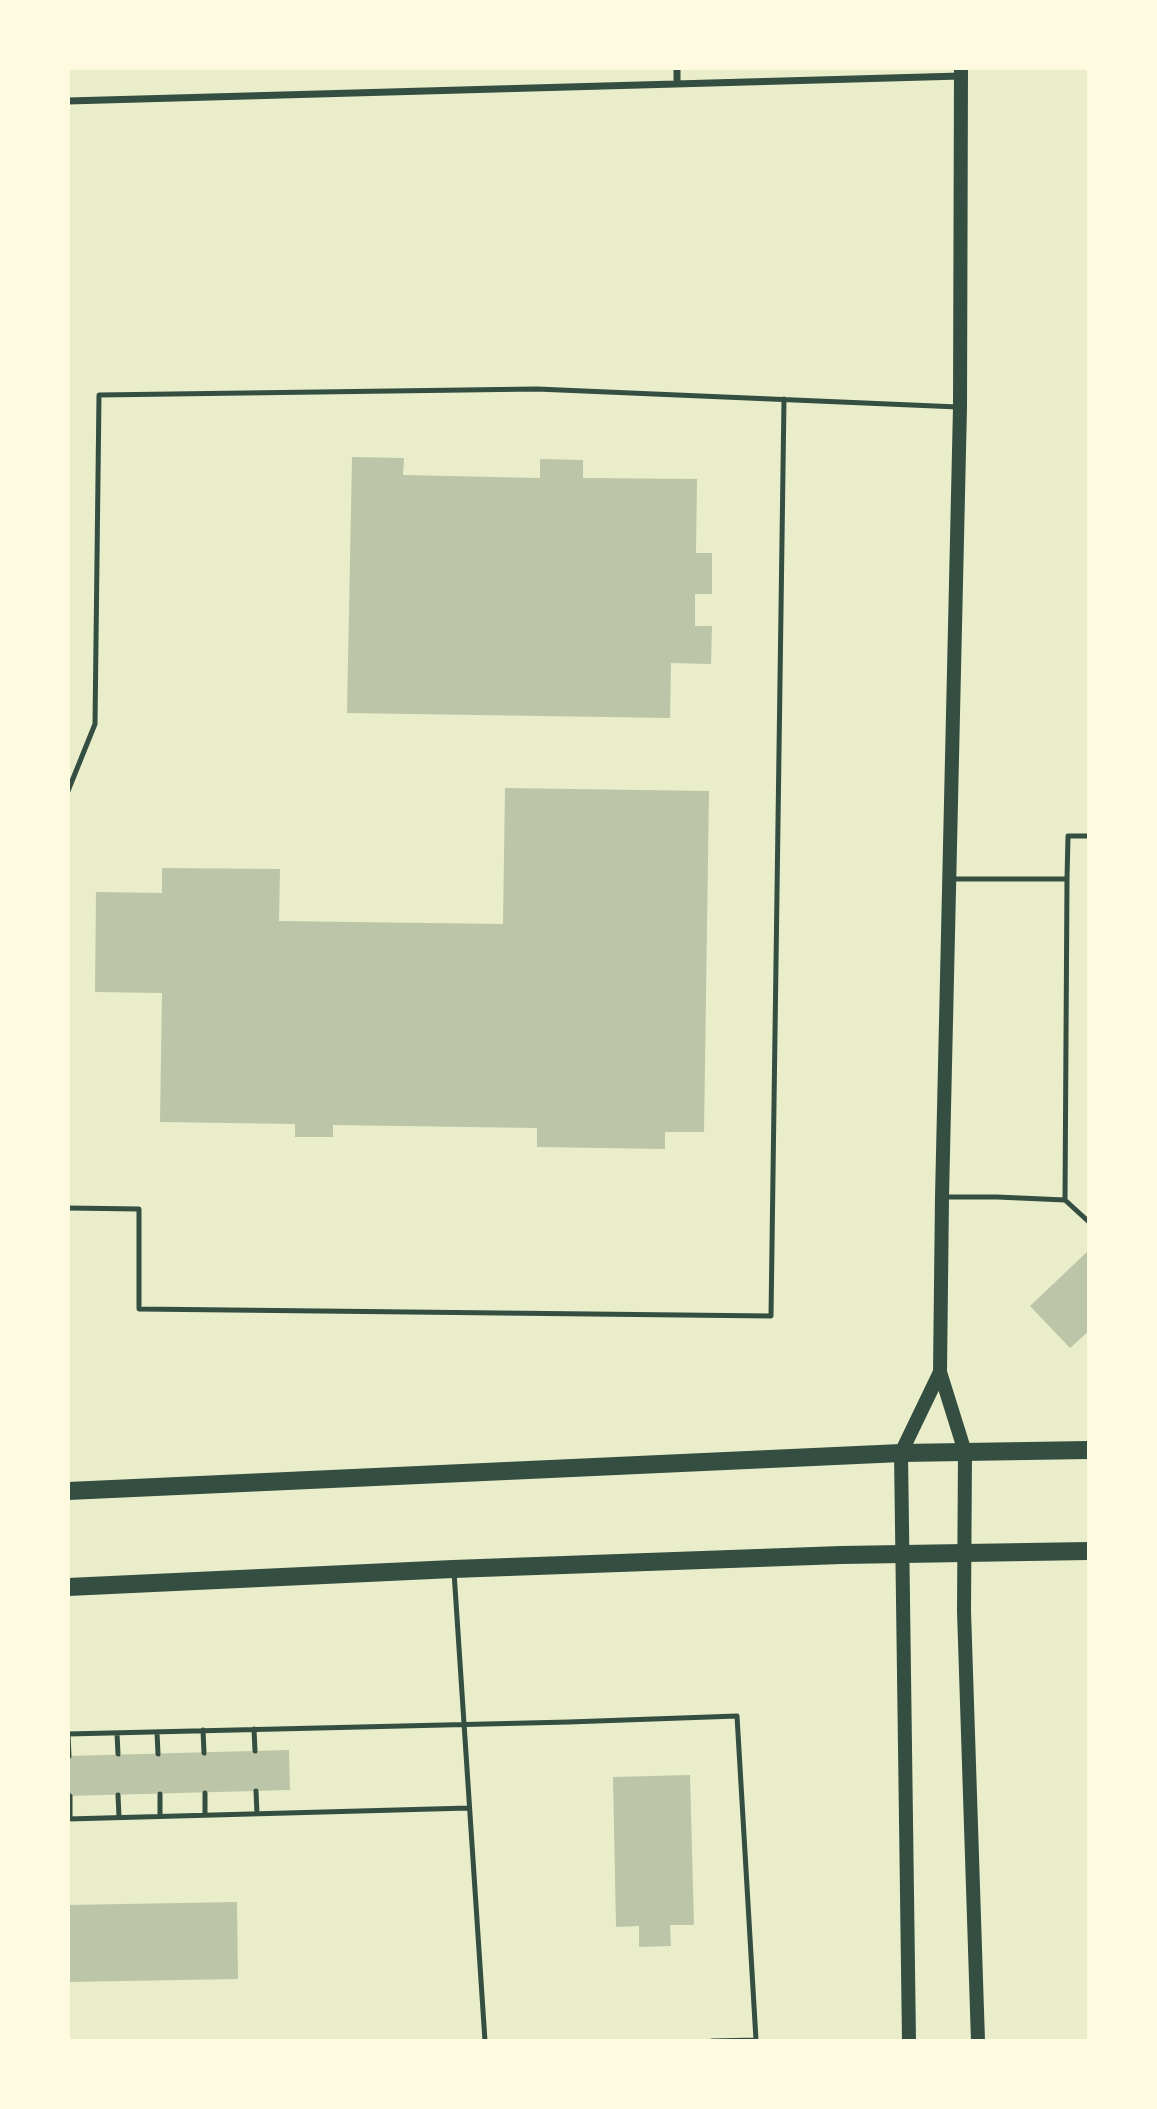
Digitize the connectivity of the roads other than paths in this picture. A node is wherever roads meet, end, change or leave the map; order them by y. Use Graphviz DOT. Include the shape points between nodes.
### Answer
graph roads {
  1 [pos="677,68"];
  2 [pos="961,72"];
  3 [pos="677,84"];
  4 [pos="68,101"];
  5 [pos="784,399"];
  6 [pos="960,407"];
  7 [pos="68,791"];
  8 [pos="1089,836"];
  9 [pos="950,879"];
  10 [pos="1067,879"];
  11 [pos="942,1196"];
  12 [pos="1065,1200"];
  13 [pos="68,1208"];
  14 [pos="1089,1222"];
  15 [pos="940,1372"];
  16 [pos="1089,1450"];
  17 [pos="965,1452"];
  18 [pos="901,1453"];
  19 [pos="68,1491"];
  20 [pos="964,1551"];
  21 [pos="1089,1551"];
  22 [pos="902,1553"];
  23 [pos="453,1569"];
  24 [pos="68,1587"];
  25 [pos="464,1724"];
  26 [pos="254,1729"];
  27 [pos="203,1730"];
  28 [pos="157,1732"];
  29 [pos="117,1733"];
  30 [pos="68,1734"];
  31 [pos="255,1751"];
  32 [pos="204,1753"];
  33 [pos="118,1754"];
  34 [pos="158,1754"];
  35 [pos="69,1756"];
  36 [pos="256,1791"];
  37 [pos="205,1793"];
  38 [pos="160,1794"];
  39 [pos="118,1795"];
  40 [pos="70,1796"];
  41 [pos="469,1808"];
  42 [pos="257,1814"];
  43 [pos="205,1815"];
  44 [pos="160,1816"];
  45 [pos="119,1817"];
  46 [pos="69,1819"];
  47 [pos="485,2041"];
  48 [pos="712,2041"];
  49 [pos="909,2041"];
  50 [pos="978,2041"];
  1 -- 3 [label="street"];
  2 -- 3 [label="street"];
  2 -- 6 [label="main road"];
  3 -- 4 [label="street"];
  5 -- 6 [label="lane"];
  5 -- 7 [label="lane" via="537,389 99,396 95,724"];
  5 -- 13 [label="lane" via="771,1316 139,1310 139,1209"];
  6 -- 9 [label="main road"];
  8 -- 10 [label="lane" via="1068,836"];
  9 -- 10 [label="lane"];
  9 -- 11 [label="main road"];
  10 -- 12 [label="lane"];
  11 -- 12 [label="lane"];
  11 -- 15 [label="main road"];
  12 -- 14 [label="lane"];
  15 -- 17 [label="main road"];
  15 -- 18 [label="main road"];
  16 -- 17 [label="main road"];
  17 -- 18 [label="main road"];
  17 -- 20 [label="main road"];
  18 -- 19 [label="main road"];
  18 -- 22 [label="main road"];
  20 -- 21 [label="main road"];
  20 -- 22 [label="main road"];
  20 -- 50 [label="main road"];
  22 -- 23 [label="main road"];
  22 -- 49 [label="main road"];
  23 -- 24 [label="main road"];
  23 -- 25 [label="lane"];
  25 -- 26 [label="lane"];
  25 -- 41 [label="lane"];
  25 -- 48 [label="lane" via="737,1716 756,2040"];
  26 -- 27 [label="lane"];
  26 -- 31 [label="lane"];
  27 -- 28 [label="lane"];
  27 -- 32 [label="lane"];
  28 -- 29 [label="lane"];
  28 -- 34 [label="lane"];
  29 -- 30 [label="lane"];
  29 -- 33 [label="lane"];
  30 -- 35 [label="lane"];
  36 -- 42 [label="lane"];
  37 -- 43 [label="lane"];
  38 -- 44 [label="lane"];
  39 -- 45 [label="lane"];
  40 -- 46 [label="lane"];
  41 -- 42 [label="lane"];
  41 -- 47 [label="lane"];
  42 -- 43 [label="lane"];
  43 -- 44 [label="lane"];
  44 -- 45 [label="lane"];
  45 -- 46 [label="lane"];
}
